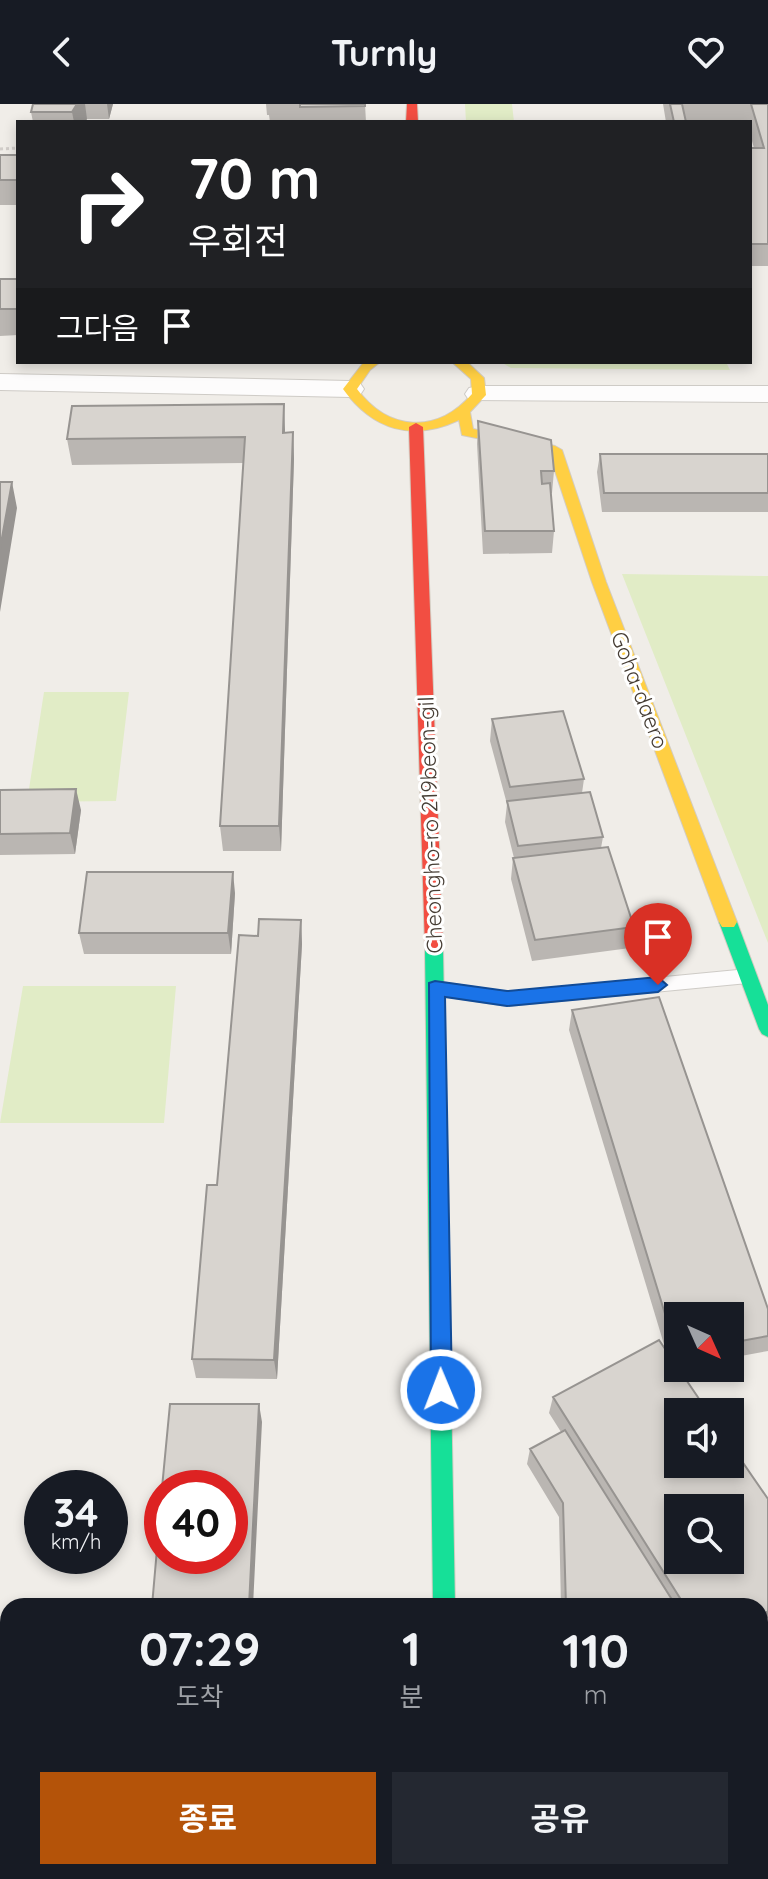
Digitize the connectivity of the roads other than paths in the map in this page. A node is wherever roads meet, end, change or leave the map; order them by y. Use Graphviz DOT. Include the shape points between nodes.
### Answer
graph roads {
  1 [pos="370,364"];
  2 [pos="462,364"];
  3 [pos="0,382"];
  4 [pos="350,389"];
  5 [pos="768,394"];
  6 [pos="472,404"];
  7 [pos="416,427"];
  8 [pos="748,976"];
  9 [pos="435,988"];
  10 [pos="768,1029"];
  11 [pos="444,1598"];
  1 -- 4 [label="street"];
  2 -- 6 [label="street" via="481,387"];
  3 -- 4 [label="street"];
  4 -- 7 [label="street" via="369,414 386,423"];
  5 -- 6 [label="street"];
  6 -- 7 [label="street" via="438,425"];
  6 -- 8 [label="street, Goha-daero" via="467,432 555,450 599,582"];
  7 -- 9 [label="street, Cheongho-ro 219beon-gil"];
  8 -- 9 [label="lane" via="507,999"];
  8 -- 10 [label="street, Goha-daero"];
  9 -- 11 [label="street, Cheongho-ro 219beon-gil"];
}
